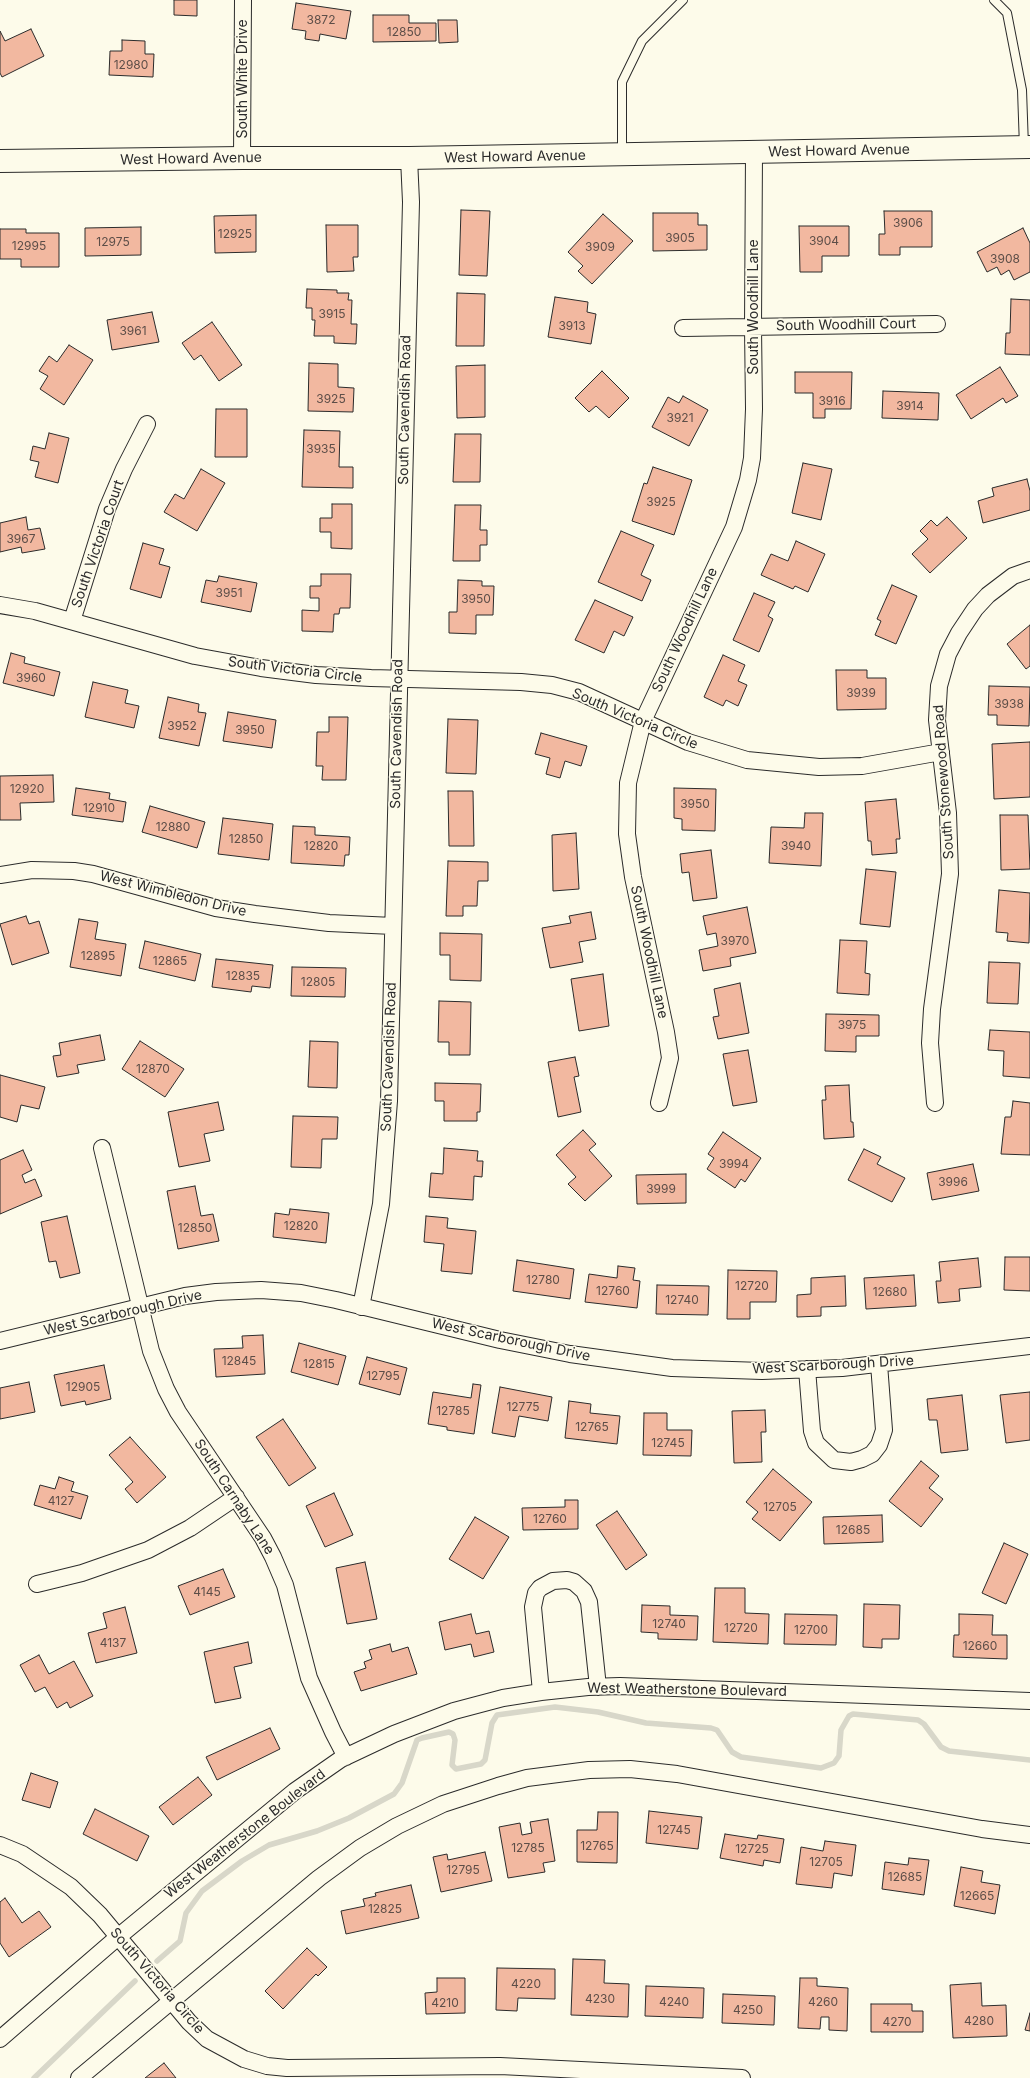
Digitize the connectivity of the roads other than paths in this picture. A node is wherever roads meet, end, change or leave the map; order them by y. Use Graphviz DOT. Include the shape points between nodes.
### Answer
graph roads {
  1 [pos="243,0"];
  2 [pos="994,0"];
  3 [pos="679,1"];
  4 [pos="1027,147"];
  5 [pos="754,153"];
  6 [pos="622,155"];
  7 [pos="242,158"];
  8 [pos="409,158"];
  9 [pos="0,161"];
  10 [pos="937,324"];
  11 [pos="753,327"];
  12 [pos="683,328"];
  13 [pos="147,424"];
  14 [pos="1030,570"];
  15 [pos="0,605"];
  16 [pos="72,621"];
  17 [pos="399,679"];
  18 [pos="643,722"];
  19 [pos="941,752"];
  20 [pos="0,875"];
  21 [pos="393,926"];
  22 [pos="659,1103"];
  23 [pos="935,1103"];
  24 [pos="102,1148"];
  25 [pos="140,1307"];
  26 [pos="361,1307"];
  27 [pos="0,1341"];
  28 [pos="1030,1346"];
  29 [pos="879,1364"];
  30 [pos="807,1369"];
  31 [pos="236,1497"];
  32 [pos="37,1584"];
  33 [pos="598,1686"];
  34 [pos="541,1692"];
  35 [pos="1030,1702"];
  36 [pos="346,1757"];
  37 [pos="1030,1836"];
  38 [pos="0,1845"];
  39 [pos="118,1936"];
  40 [pos="171,2002"];
  41 [pos="0,2039"];
  42 [pos="79,2078"];
  43 [pos="742,2078"];
  1 -- 7 [label="street, South White Drive"];
  2 -- 4 [label="lane" via="1007,13 1022,90"];
  3 -- 6 [label="lane" via="642,41 622,82"];
  4 -- 5 [label="street, West Howard Avenue"];
  5 -- 6 [label="street, West Howard Avenue"];
  5 -- 11 [label="street, South Woodhill Lane"];
  6 -- 8 [label="street, West Howard Avenue"];
  7 -- 8 [label="street, West Howard Avenue"];
  7 -- 9 [label="street, West Howard Avenue"];
  8 -- 17 [label="street, South Cavendish Road" via="411,202"];
  10 -- 11 [label="street, South Woodhill Court"];
  11 -- 12 [label="street, South Woodhill Court"];
  11 -- 18 [label="street, South Woodhill Lane" via="754,434 752,458 743,499 734,527"];
  13 -- 16 [label="street, South Victoria Court" via="107,509"];
  14 -- 19 [label="street, South Stonewood Road" via="1013,576 988,595 958,633 942,670 939,686 937,720"];
  15 -- 16 [label="street, South Victoria Circle"];
  16 -- 17 [label="street, South Victoria Circle" via="195,656 261,668 316,675"];
  17 -- 18 [label="street, South Victoria Circle" via="521,682 552,686 579,692"];
  17 -- 21 [label="street, South Cavendish Road"];
  18 -- 19 [label="street, South Victoria Circle" via="712,751 747,760 790,765 862,766"];
  18 -- 22 [label="street, South Woodhill Lane" via="628,783 627,834 633,877 670,1058"];
  19 -- 23 [label="street, South Stonewood Road" via="948,813 950,874 932,1009 930,1044"];
  20 -- 21 [label="street, West Wimbledon Drive" via="32,870 74,871 216,908 329,923"];
  21 -- 26 [label="street, South Cavendish Road" via="386,1158 380,1211"];
  24 -- 25 [label="street, South Carnaby Lane"];
  25 -- 26 [label="street, West Scarborough Drive" via="185,1296 261,1290 300,1293"];
  25 -- 27 [label="street, West Scarborough Drive"];
  25 -- 31 [label="street, South Carnaby Lane" via="151,1351 178,1412"];
  26 -- 30 [label="street, West Scarborough Drive" via="500,1340 600,1359 672,1368 762,1372"];
  28 -- 29 [label="street, West Scarborough Drive"];
  29 -- 30 [label="street, West Scarborough Drive"];
  29 -- 30 [label="street" via="884,1430 872,1454 850,1462 834,1460 816,1443 812,1431"];
  31 -- 32 [label="street" via="190,1528 148,1550 82,1573"];
  31 -- 36 [label="street, South Carnaby Lane" via="263,1538 285,1584 309,1678"];
  33 -- 34 [label="street, West Weatherstone Boulevard"];
  33 -- 34 [label="street" via="589,1602 584,1590 574,1582 553,1581 536,1593 533,1607"];
  33 -- 35 [label="street, West Weatherstone Boulevard"];
  34 -- 36 [label="street, West Weatherstone Boulevard" via="454,1710"];
  36 -- 39 [label="street, West Weatherstone Boulevard" via="295,1791"];
  37 -- 40 [label="street" via="677,1774 630,1769 588,1770 527,1778 443,1804 397,1826 360,1848 319,1878"];
  38 -- 39 [label="street, South Victoria Circle" via="22,1854 71,1887"];
  39 -- 40 [label="street, South Victoria Circle"];
  39 -- 41 [label="street, West Weatherstone Boulevard"];
  40 -- 42 [label="street"];
  40 -- 43 [label="street, South Victoria Circle" via="207,2038 244,2059 267,2066 500,2066"];
}
